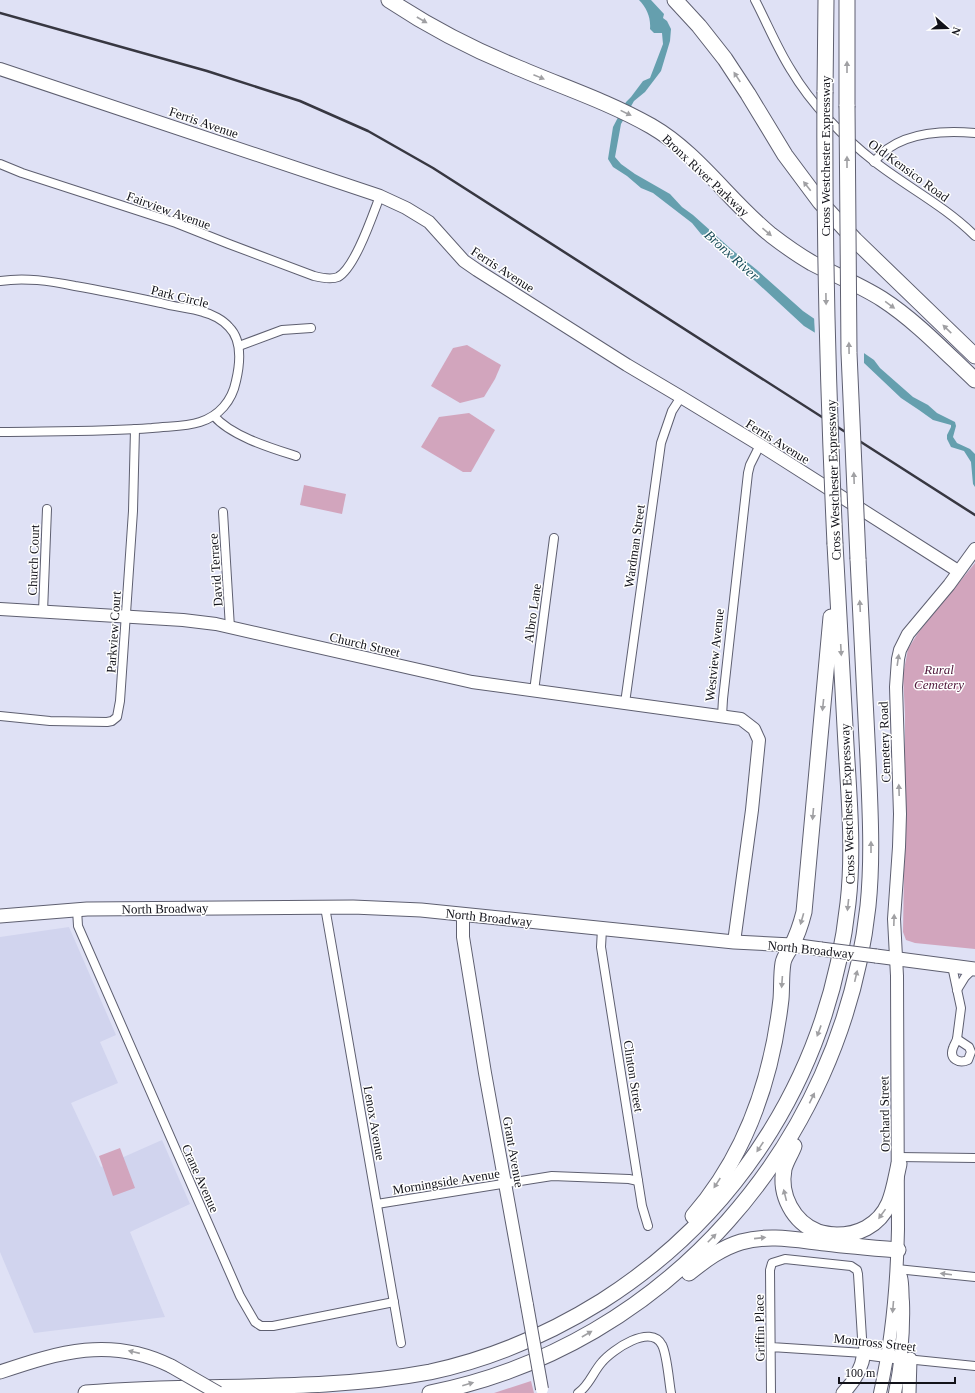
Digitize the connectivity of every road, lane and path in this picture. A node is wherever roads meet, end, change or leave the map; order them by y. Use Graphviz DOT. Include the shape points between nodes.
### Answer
graph roads {
  1 [pos="389,0"];
  2 [pos="675,0"];
  3 [pos="755,0"];
  4 [pos="826,0"];
  5 [pos="847,0"];
  6 [pos="0,69"];
  7 [pos="975,132"];
  8 [pos="874,162"];
  9 [pos="0,164"];
  10 [pos="380,196"];
  11 [pos="975,236"];
  12 [pos="0,281"];
  13 [pos="311,328"];
  14 [pos="239,346"];
  15 [pos="975,356"];
  16 [pos="975,380"];
  17 [pos="681,397"];
  18 [pos="214,416"];
  19 [pos="135,429"];
  20 [pos="0,432"];
  21 [pos="760,446"];
  22 [pos="296,456"];
  23 [pos="47,509"];
  24 [pos="223,512"];
  25 [pos="554,538"];
  26 [pos="975,549"];
  27 [pos="835,550"];
  28 [pos="958,571"];
  29 [pos="0,609"];
  30 [pos="43,612"];
  31 [pos="126,616"];
  32 [pos="230,628"];
  33 [pos="534,691"];
  34 [pos="625,703"];
  35 [pos="0,716"];
  36 [pos="722,716"];
  37 [pos="325,907"];
  38 [pos="77,909"];
  39 [pos="463,914"];
  40 [pos="0,916"];
  41 [pos="602,929"];
  42 [pos="734,942"];
  43 [pos="792,945"];
  44 [pos="896,959"];
  45 [pos="952,966"];
  46 [pos="974,969"];
  47 [pos="957,990"];
  48 [pos="957,1040"];
  49 [pos="794,1132"];
  50 [pos="975,1158"];
  51 [pos="898,1161"];
  52 [pos="638,1181"];
  53 [pos="505,1183"];
  54 [pos="377,1204"];
  55 [pos="648,1226"];
  56 [pos="833,1235"];
  57 [pos="898,1246"];
  58 [pos="897,1269"];
  59 [pos="975,1277"];
  60 [pos="663,1284"];
  61 [pos="618,1290"];
  62 [pos="394,1302"];
  63 [pos="402,1343"];
  64 [pos="771,1347"];
  65 [pos="864,1353"];
  66 [pos="888,1356"];
  67 [pos="905,1359"];
  68 [pos="975,1366"];
  69 [pos="0,1372"];
  70 [pos="542,1391"];
  71 [pos="86,1393"];
  72 [pos="218,1393"];
  73 [pos="430,1393"];
  74 [pos="578,1393"];
  75 [pos="671,1393"];
  76 [pos="771,1393"];
  77 [pos="843,1393"];
  78 [pos="880,1393"];
  79 [pos="895,1393"];
  80 [pos="909,1393"];
  1 -- 16 [label="highway, Bronx River Parkway, one-way" via="490,56 608,105 663,133 684,150 770,234 806,259 887,302"];
  15 -- 2 [label="highway, one-way" via="859,244 820,202 785,155 725,59"];
  3 -- 8 [label="street, Old Kensico Road" via="772,37 808,94 833,124"];
  4 -- 27 [label="highway, Cross Westchester Expressway, one-way, bridge" via="826,281"];
  49 -- 5 [label="highway, Cross Westchester Expressway, one-way, bridge" via="820,1083 845,1016 859,962 868,906 871,865 849,345"];
  6 -- 10 [label="street, Ferris Avenue"];
  7 -- 8 [label="street" via="958,131 914,136 890,146"];
  8 -- 11 [label="street, Old Kensico Road" via="943,209"];
  9 -- 10 [label="street, Fairview Avenue" via="176,223 326,279 337,278 346,272"];
  10 -- 17 [label="street, Ferris Avenue" via="429,222 464,261"];
  12 -- 14 [label="street, Park Circle" via="52,281 203,312 230,327"];
  13 -- 14 [label="street" via="282,330"];
  14 -- 18 [label="street, Park Circle" via="236,383 227,403"];
  17 -- 21 [label="street, Ferris Avenue"];
  17 -- 34 [label="street, Wardman Street" via="672,411 660,443"];
  18 -- 19 [label="street, Park Circle" via="200,422 178,426"];
  18 -- 22 [label="street" via="220,424 233,432"];
  19 -- 20 [label="street, Park Circle"];
  19 -- 31 [label="street, Parkview Court" via="134,510"];
  21 -- 28 [label="street, Ferris Avenue"];
  21 -- 36 [label="street, Westview Avenue" via="748,473"];
  23 -- 30 [label="street, Church Court"];
  24 -- 32 [label="street, David Terrace"];
  25 -- 33 [label="street, Albro Lane"];
  26 -- 28 [label="street, Cemetery Road"];
  27 -- 43 [label="highway, one-way" via="831,627 804,912"];
  27 -- 61 [label="highway, Cross Westchester Expressway, one-way" via="851,864 845,931 830,997 798,1081 776,1123 754,1157 729,1190 692,1230 661,1258"];
  44 -- 28 [label="street, Cemetery Road, one-way" via="894,919 900,814 896,687 898,659 908,634"];
  29 -- 30 [label="street, Church Street"];
  30 -- 31 [label="street, Church Street"];
  31 -- 32 [label="street, Church Street" via="184,620"];
  31 -- 35 [label="street, Parkview Court" via="119,713 112,722 50,721"];
  32 -- 33 [label="street, Church Street" via="451,678"];
  33 -- 34 [label="street, Church Street"];
  34 -- 36 [label="street, Church Street"];
  36 -- 42 [label="street, Westview Avenue" via="746,721 754,729 759,740"];
  37 -- 38 [label="main road, North Broadway"];
  37 -- 39 [label="main road, North Broadway"];
  37 -- 54 [label="street, Lenox Avenue"];
  38 -- 40 [label="main road, North Broadway"];
  38 -- 62 [label="street, Crane Avenue" via="78,926 240,1296 255,1322 261,1326 273,1326"];
  39 -- 41 [label="main road, North Broadway"];
  39 -- 53 [label="street, Grant Avenue" via="464,936 485,1073"];
  41 -- 42 [label="main road, North Broadway"];
  41 -- 52 [label="street, Clinton Street" via="601,947"];
  42 -- 43 [label="main road, North Broadway"];
  43 -- 44 [label="main road, North Broadway, bridge"];
  43 -- 61 [label="highway, one-way" via="783,961 781,1000 767,1075 744,1137 698,1211"];
  44 -- 45 [label="main road, North Broadway"];
  44 -- 51 [label="street, Orchard Street"];
  45 -- 46 [label="main road, North Broadway"];
  45 -- 47 [label="street"];
  46 -- 47 [label="street"];
  47 -- 48 [label="street" via="961,1008"];
  56 -- 49 [label="highway, one-way" via="809,1227 797,1217 788,1203 783,1178 786,1163 795,1146"];
  60 -- 49 [label="highway, Cross Westchester Expressway, one-way" via="701,1250 735,1213 766,1174"];
  50 -- 51 [label="street"];
  51 -- 56 [label="highway, one-way" via="889,1203 879,1218 859,1232"];
  51 -- 57 [label="street, Orchard Street"];
  52 -- 53 [label="street, Morningside Avenue" via="552,1176"];
  52 -- 55 [label="street, Clinton Street"];
  53 -- 54 [label="street, Morningside Avenue"];
  53 -- 70 [label="street, Grant Avenue, bridge"];
  54 -- 62 [label="street, Lenox Avenue"];
  56 -- 57 [label="highway"];
  57 -- 58 [label="street, Orchard Street"];
  60 -- 57 [label="highway, one-way" via="677,1281 720,1251 739,1242 757,1239 785,1238"];
  59 -- 58 [label="street, one-way"];
  58 -- 66 [label="street, Orchard Street, one-way"];
  58 -- 67 [label="street, Orchard Street" via="901,1279"];
  73 -- 60 [label="highway, Cross Westchester Expressway, one-way" via="490,1376 556,1351 625,1311"];
  61 -- 71 [label="highway, Cross Westchester Expressway" via="571,1320 522,1343 470,1362 418,1375 308,1386 140,1389"];
  62 -- 63 [label="street, Lenox Avenue"];
  64 -- 65 [label="street, Montross Street"];
  64 -- 65 [label="street, Griffin Place" via="770,1270 772,1263 785,1259 851,1266 857,1270"];
  64 -- 76 [label="street, Griffin Place"];
  65 -- 66 [label="street, Montross Street"];
  65 -- 77 [label="main road" via="859,1372"];
  66 -- 67 [label="street, Montross Street"];
  66 -- 78 [label="street, Orchard Street"];
  67 -- 68 [label="street, Montross Street"];
  67 -- 79 [label="street"];
  67 -- 80 [label="main road"];
  72 -- 69 [label="main road, one-way, bridge" via="146,1355 117,1349 88,1349 60,1354"];
  74 -- 75 [label="street" via="610,1354 644,1337 656,1337 664,1348"];
}
